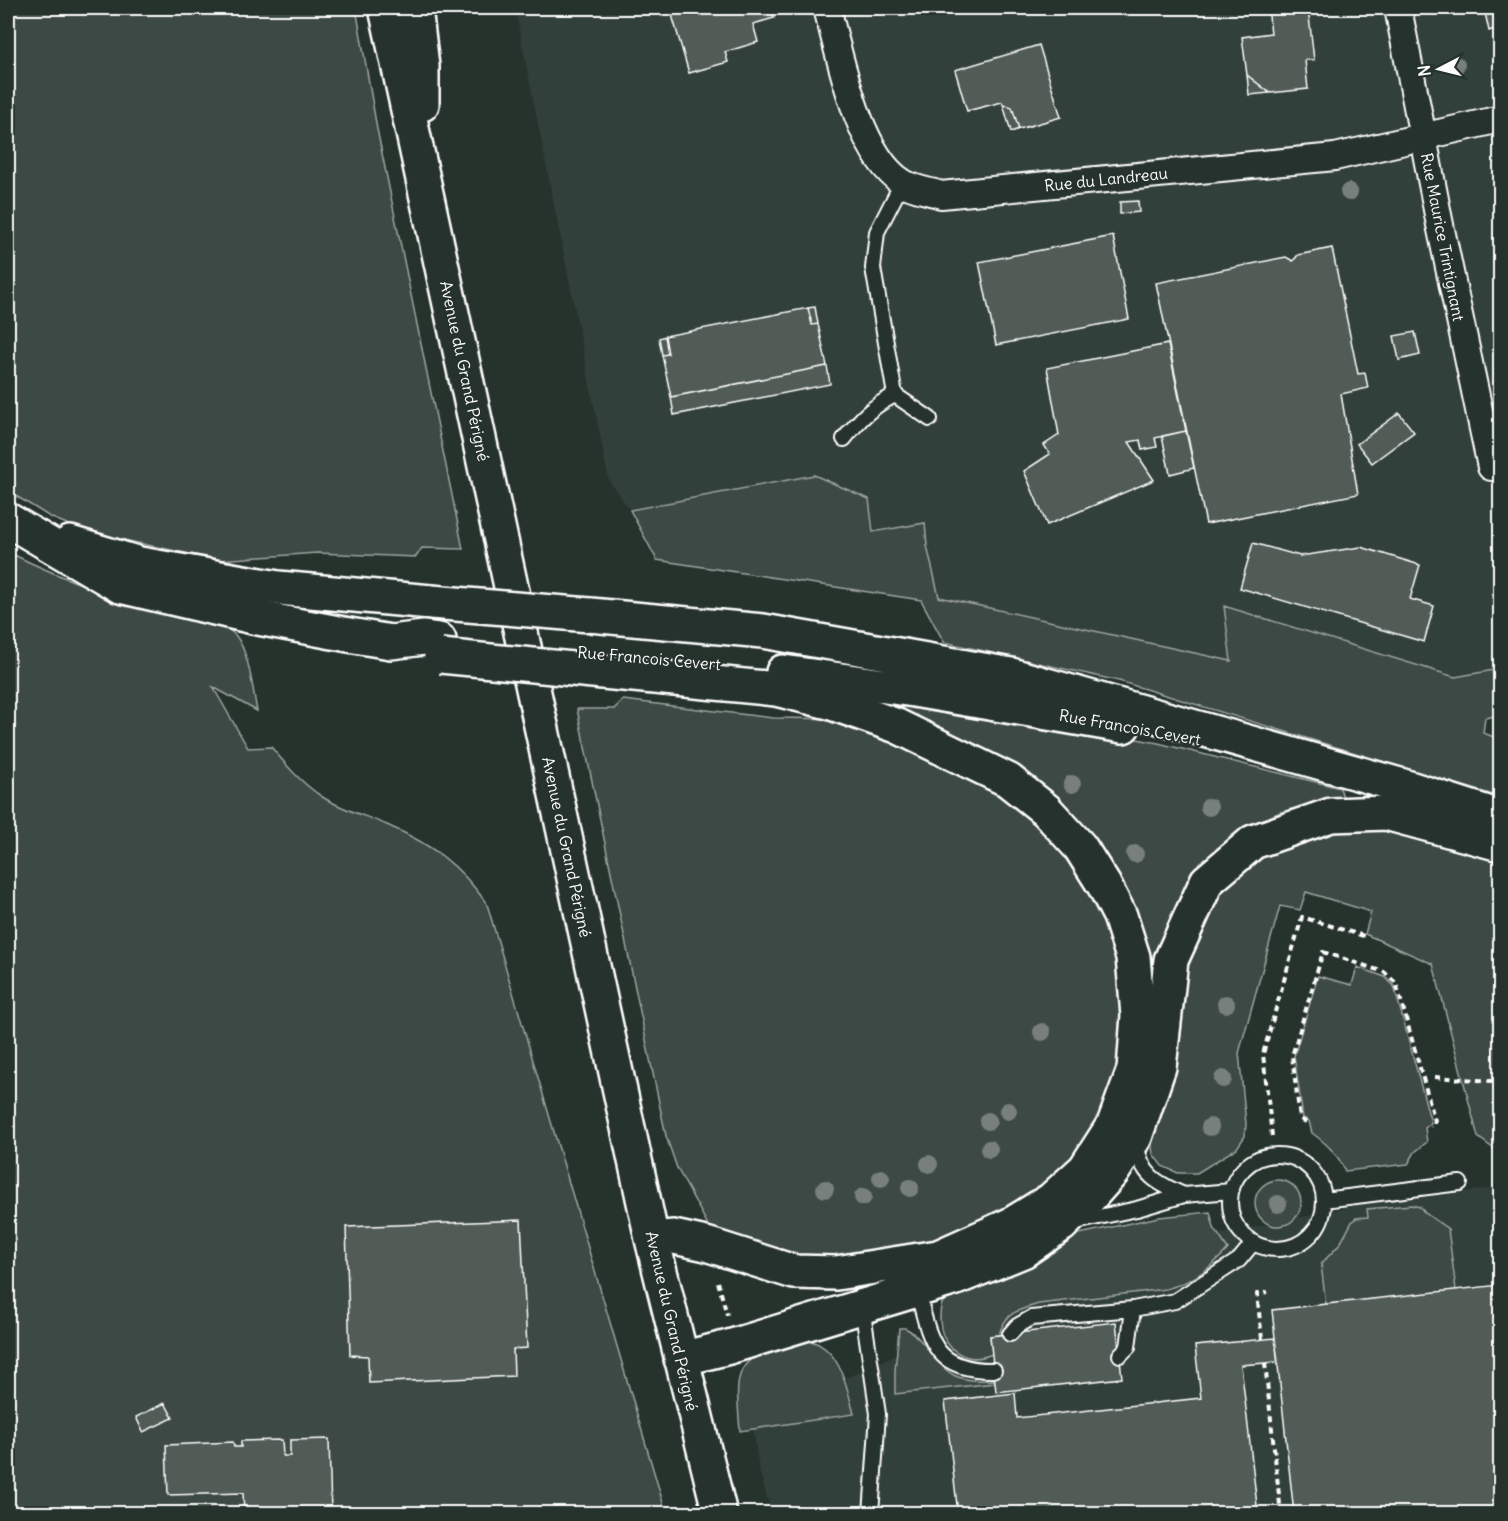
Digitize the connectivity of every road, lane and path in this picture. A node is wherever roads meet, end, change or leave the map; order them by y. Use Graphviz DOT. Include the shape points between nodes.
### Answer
graph roads {
  1 [pos="386,8"];
  2 [pos="415,8"];
  3 [pos="827,8"];
  4 [pos="1398,8"];
  5 [pos="1500,120"];
  6 [pos="1423,138"];
  7 [pos="424,178"];
  8 [pos="902,183"];
  9 [pos="895,395"];
  10 [pos="930,419"];
  11 [pos="844,438"];
  12 [pos="1491,467"];
  13 [pos="12,523"];
  14 [pos="601,663"];
  15 [pos="1297,756"];
  16 [pos="1500,817"];
  17 [pos="1500,844"];
  18 [pos="1367,937"];
  19 [pos="1435,1077"];
  20 [pos="1500,1087"];
  21 [pos="1306,1122"];
  22 [pos="1431,1127"];
  23 [pos="1272,1136"];
  24 [pos="1135,1137"];
  25 [pos="1460,1183"];
  26 [pos="1231,1191"];
  27 [pos="1184,1195"];
  28 [pos="1324,1200"];
  29 [pos="1061,1225"];
  30 [pos="652,1239"];
  31 [pos="1253,1243"];
  32 [pos="718,1280"];
  33 [pos="917,1289"];
  34 [pos="1267,1292"];
  35 [pos="862,1306"];
  36 [pos="1133,1308"];
  37 [pos="729,1322"];
  38 [pos="1010,1334"];
  39 [pos="1262,1339"];
  40 [pos="1120,1355"];
  41 [pos="681,1359"];
  42 [pos="1264,1363"];
  43 [pos="994,1370"];
  44 [pos="720,1514"];
  45 [pos="871,1514"];
  46 [pos="1281,1514"];
  1 -- 7 [label="street, Avenue du Grand Périgné"];
  2 -- 7 [label="street, Avenue du Grand Périgné" via="422,66"];
  3 -- 8 [label="street, Rue du Landreau" via="856,116 878,158"];
  4 -- 6 [label="street, Rue Maurice Trintignant"];
  5 -- 6 [label="street, Rue du Landreau"];
  6 -- 8 [label="street, Rue du Landreau" via="1335,157 941,195"];
  6 -- 12 [label="street, Rue Maurice Trintignant"];
  7 -- 30 [label="street, Avenue du Grand Périgné"];
  8 -- 9 [label="lane" via="877,232 873,268"];
  9 -- 10 [label="lane"];
  9 -- 11 [label="lane" via="876,405"];
  13 -- 14 [label="street, Rue Francois Cevert, bridge" via="120,586 253,617 391,642 426,655 440,648"];
  13 -- 15 [label="street, Rue Francois Cevert, bridge" via="140,564 278,588 763,631 1011,675"];
  14 -- 15 [label="street, Rue Francois Cevert" via="723,664 914,690"];
  14 -- 30 [label="street" via="776,689 830,702 897,726 1008,780 1046,810 1080,847 1120,916 1133,957 1138,1015 1134,1070 1114,1124 1084,1169 1052,1200 1012,1224 938,1257 836,1273 794,1272 674,1236"];
  15 -- 16 [label="street, Rue Francois Cevert"];
  17 -- 24 [label="street" via="1386,813 1331,815 1253,842 1207,881 1171,960 1159,1067"];
  18 -- 23 [label="path" via="1302,917 1263,1054"];
  19 -- 20 [label="path" via="1492,1081"];
  21 -- 22 [label="path" via="1300,1119 1292,1056 1323,952 1384,972 1396,983 1435,1121"];
  24 -- 27 [label="lane" via="1140,1162 1149,1174 1159,1184"];
  24 -- 29 [label="street" via="1113,1171"];
  25 -- 28 [label="lane"];
  26 -- 27 [label="lane"];
  26 -- 28 [label="lane" via="1246,1166 1259,1158 1288,1156 1313,1172"];
  26 -- 31 [label="lane" via="1234,1221"];
  27 -- 29 [label="lane"];
  28 -- 31 [label="lane" via="1318,1226 1299,1244 1275,1249"];
  29 -- 33 [label="street" via="1023,1251"];
  30 -- 41 [label="street, Avenue du Grand Périgné"];
  31 -- 36 [label="lane" via="1239,1260 1175,1300"];
  32 -- 37 [label="path"];
  33 -- 35 [label="street"];
  33 -- 43 [label="lane" via="932,1342 940,1354 961,1367"];
  34 -- 39 [label="path" via="1257,1294"];
  35 -- 41 [label="street"];
  35 -- 45 [label="lane" via="878,1414"];
  36 -- 38 [label="lane" via="1031,1318"];
  36 -- 40 [label="lane" via="1128,1347"];
  41 -- 44 [label="street, Avenue du Grand Périgné"];
  42 -- 46 [label="path"];
}
